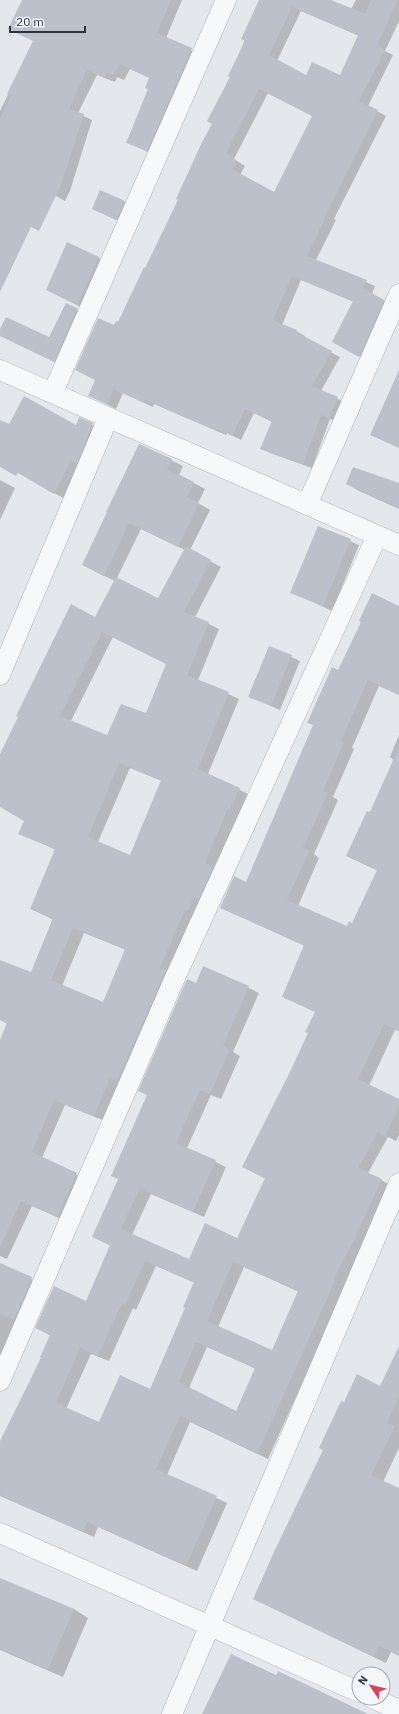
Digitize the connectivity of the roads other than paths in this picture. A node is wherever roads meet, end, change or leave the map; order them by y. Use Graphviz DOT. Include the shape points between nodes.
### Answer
graph roads {
  1 [pos="226,0"];
  2 [pos="399,294"];
  3 [pos="0,370"];
  4 [pos="53,392"];
  5 [pos="108,418"];
  6 [pos="307,505"];
  7 [pos="377,536"];
  8 [pos="399,545"];
  9 [pos="0,675"];
  10 [pos="399,1183"];
  11 [pos="0,1381"];
  12 [pos="0,1533"];
  13 [pos="210,1626"];
  14 [pos="351,1688"];
  15 [pos="172,1714"];
  1 -- 4 [label="street"];
  2 -- 6 [label="street"];
  3 -- 4 [label="street"];
  4 -- 5 [label="street"];
  5 -- 6 [label="street"];
  5 -- 9 [label="street"];
  6 -- 7 [label="street"];
  7 -- 8 [label="street"];
  7 -- 11 [label="street" via="174,980"];
  10 -- 13 [label="street"];
  12 -- 13 [label="street"];
  13 -- 14 [label="street"];
  13 -- 15 [label="street"];
}
